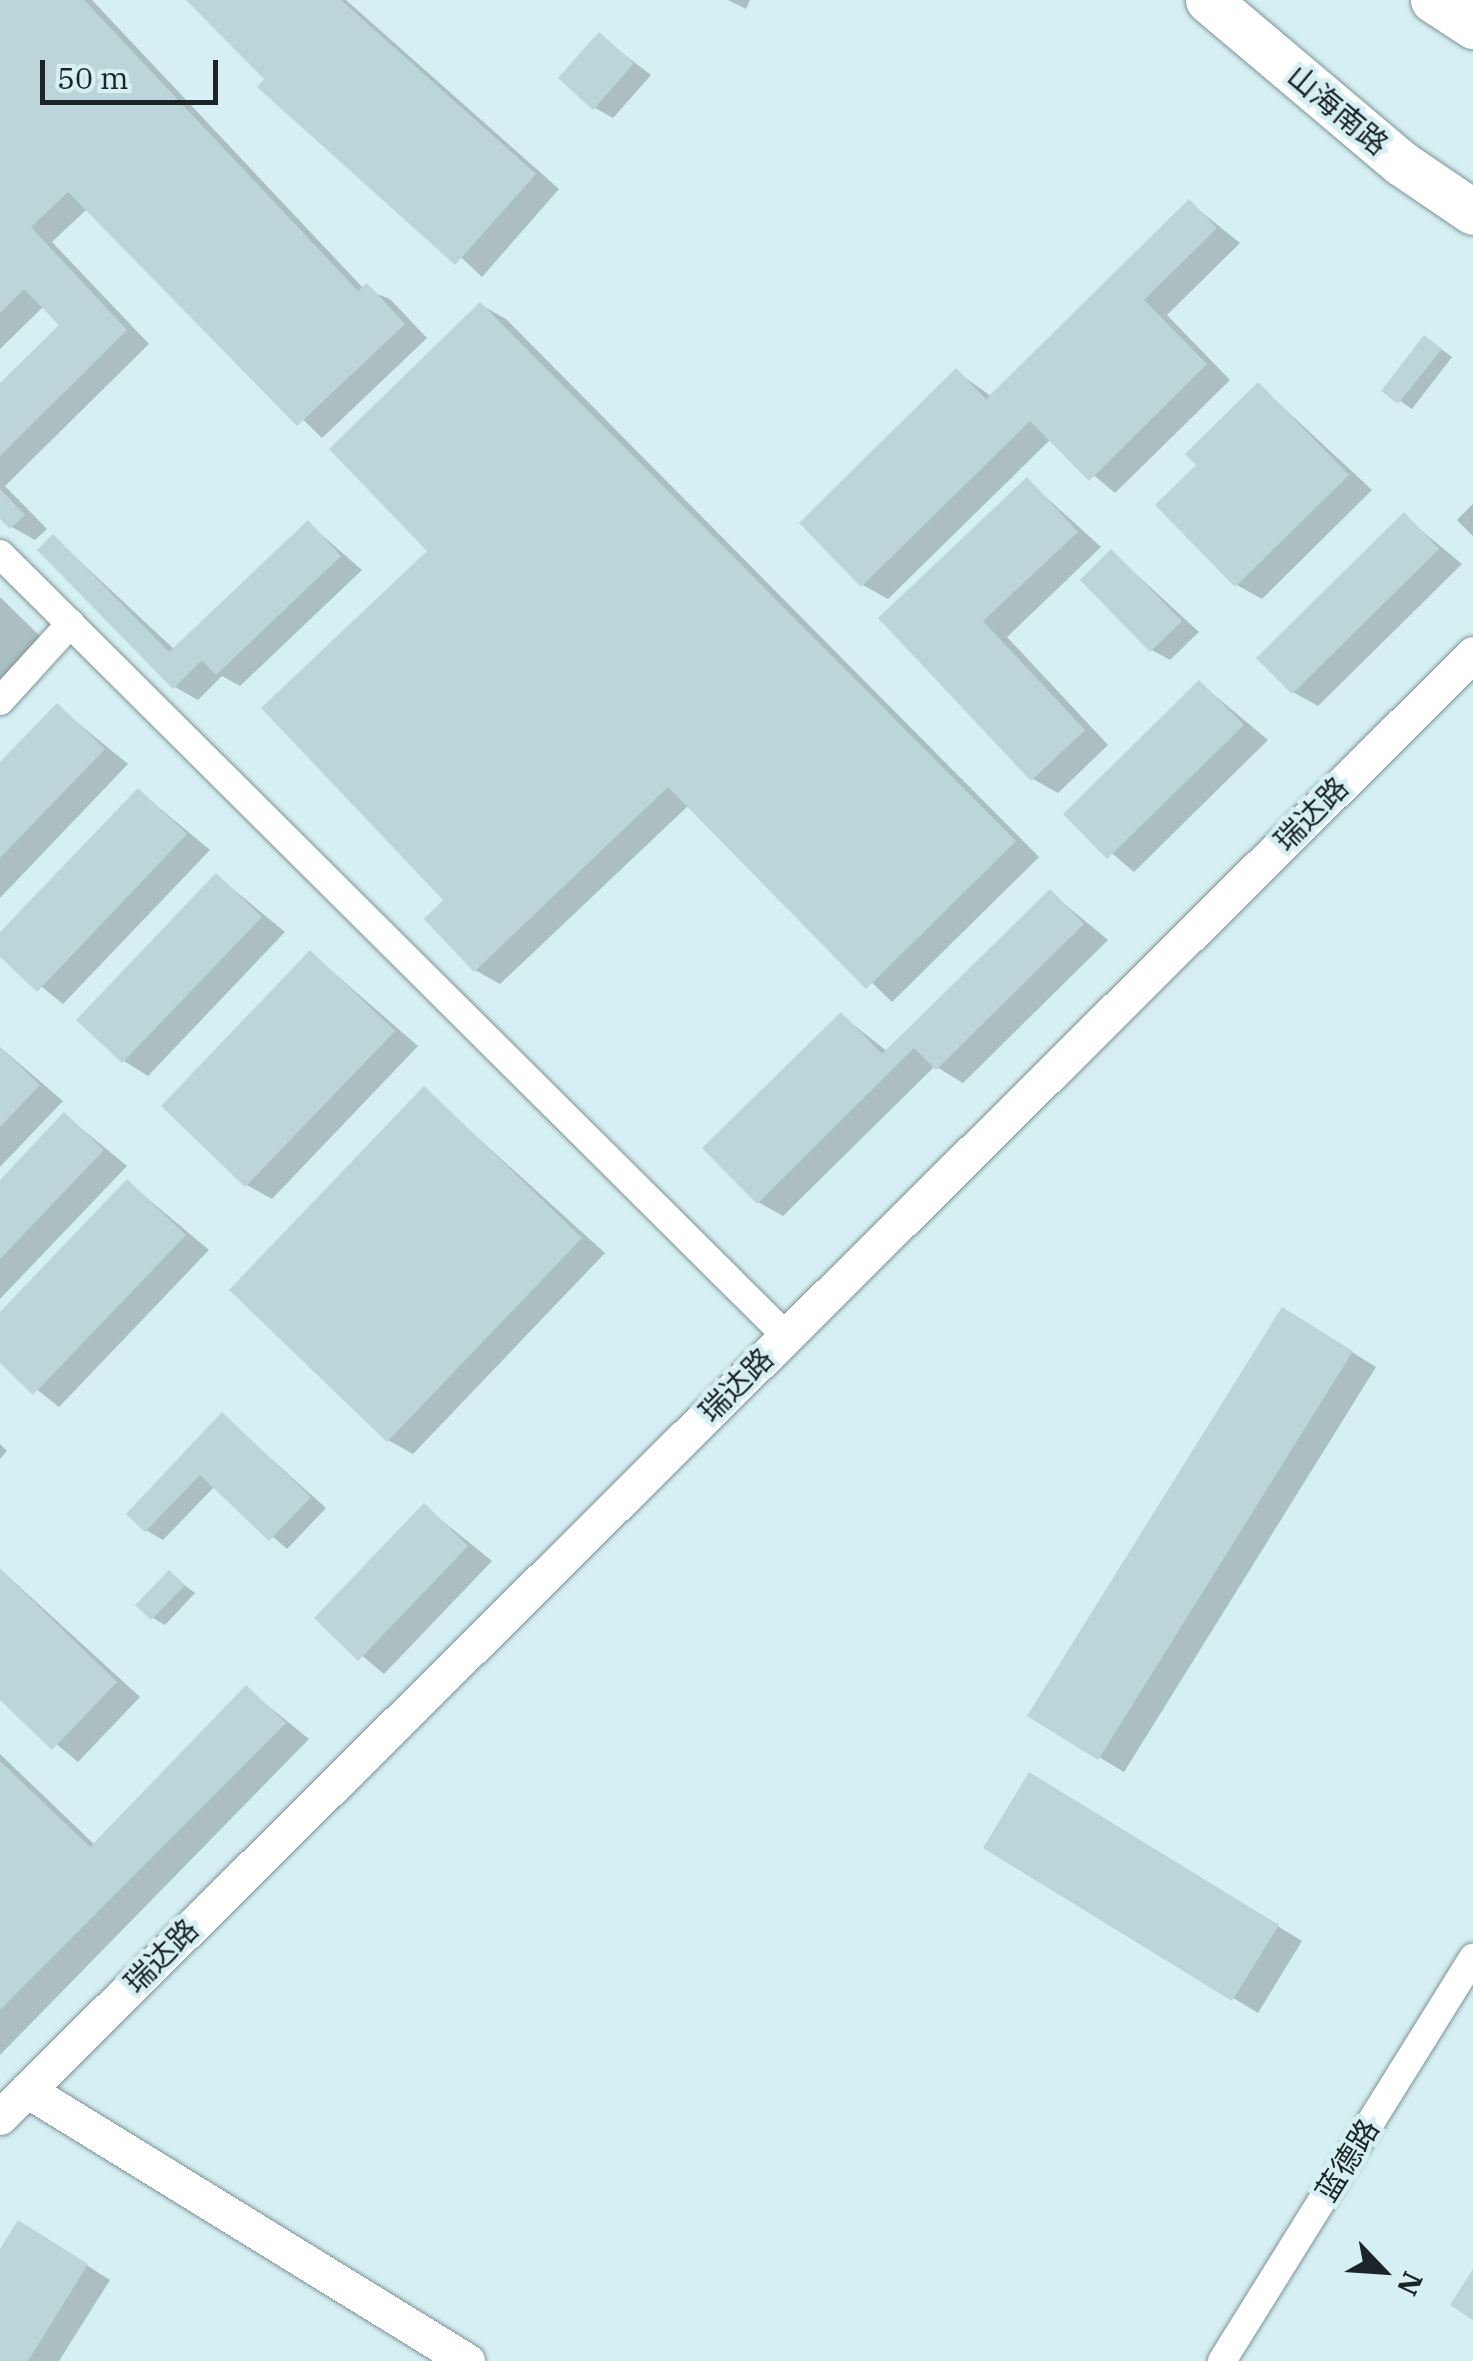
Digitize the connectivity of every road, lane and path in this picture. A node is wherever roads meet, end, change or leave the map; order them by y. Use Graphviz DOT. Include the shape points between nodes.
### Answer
graph roads {
  1 [pos="1208,0"];
  2 [pos="1433,0"];
  3 [pos="1473,26"];
  4 [pos="1473,212"];
  5 [pos="0,554"];
  6 [pos="71,624"];
  7 [pos="1473,654"];
  8 [pos="0,701"];
  9 [pos="786,1336"];
  10 [pos="1473,1958"];
  11 [pos="27,2090"];
  12 [pos="0,2117"];
  13 [pos="467,2361"];
  14 [pos="1222,2361"];
  1 -- 4 [label="main road, 山海南路" via="1401,163"];
  2 -- 3 [label="main road"];
  5 -- 6 [label="street"];
  6 -- 8 [label="street"];
  6 -- 9 [label="street"];
  7 -- 9 [label="street, 瑞达路"];
  9 -- 11 [label="street, 瑞达路"];
  10 -- 14 [label="street, 蓝德路"];
  11 -- 12 [label="street, 瑞达路"];
  11 -- 13 [label="street"];
}
